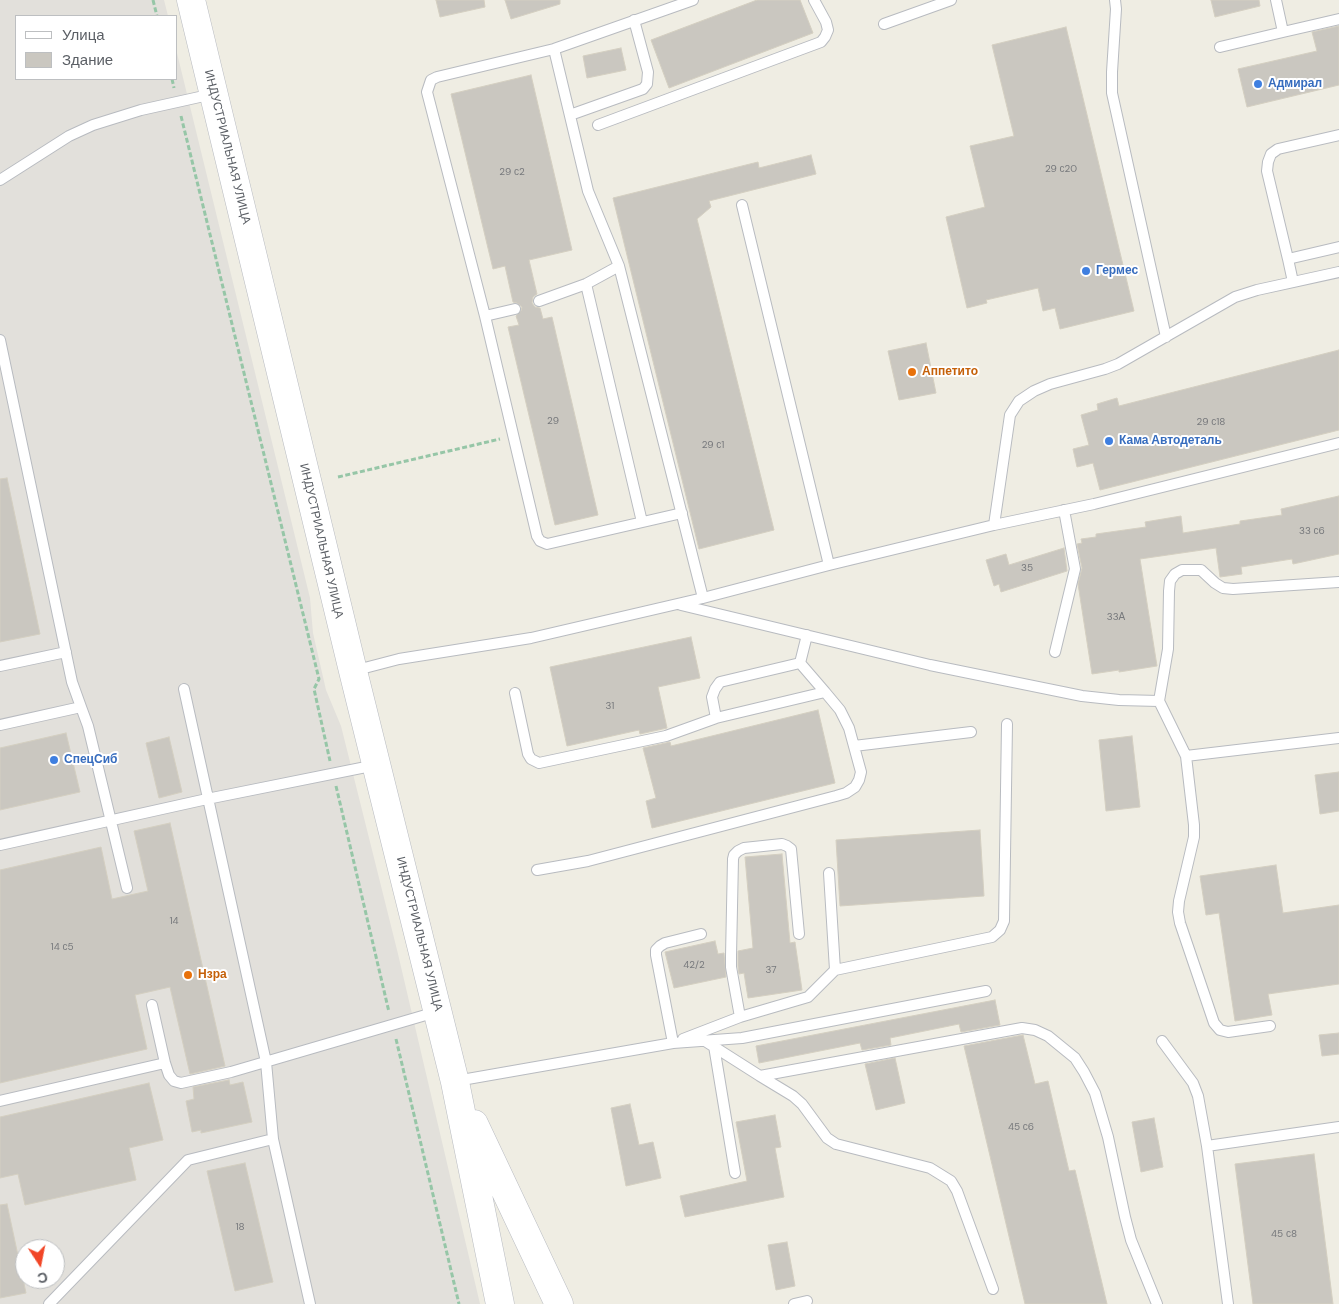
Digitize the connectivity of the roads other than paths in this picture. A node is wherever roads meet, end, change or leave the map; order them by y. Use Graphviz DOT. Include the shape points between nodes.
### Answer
graph roads {
  1 [pos="191,0"];
  2 [pos="693,0"];
  3 [pos="814,0"];
  4 [pos="951,0"];
  5 [pos="1115,0"];
  6 [pos="1278,1"];
  7 [pos="1339,19"];
  8 [pos="634,20"];
  9 [pos="884,24"];
  10 [pos="1283,32"];
  11 [pos="1220,47"];
  12 [pos="554,49"];
  13 [pos="214,94"];
  14 [pos="570,115"];
  15 [pos="598,125"];
  16 [pos="1339,135"];
  17 [pos="0,180"];
  18 [pos="742,206"];
  19 [pos="1339,247"];
  20 [pos="1288,259"];
  21 [pos="619,266"];
  22 [pos="1339,272"];
  23 [pos="1294,282"];
  24 [pos="586,284"];
  25 [pos="539,301"];
  26 [pos="515,309"];
  27 [pos="486,316"];
  28 [pos="1166,337"];
  29 [pos="0,340"];
  30 [pos="1339,443"];
  31 [pos="1064,510"];
  32 [pos="682,513"];
  33 [pos="642,522"];
  34 [pos="994,525"];
  35 [pos="829,565"];
  36 [pos="1339,582"];
  37 [pos="703,598"];
  38 [pos="679,604"];
  39 [pos="807,635"];
  40 [pos="66,652"];
  41 [pos="1055,652"];
  42 [pos="800,663"];
  43 [pos="0,666"];
  44 [pos="352,671"];
  45 [pos="184,689"];
  46 [pos="515,692"];
  47 [pos="825,692"];
  48 [pos="1159,701"];
  49 [pos="81,707"];
  50 [pos="716,718"];
  51 [pos="1007,724"];
  52 [pos="0,725"];
  53 [pos="971,732"];
  54 [pos="1339,738"];
  55 [pos="854,746"];
  56 [pos="1186,756"];
  57 [pos="376,765"];
  58 [pos="207,799"];
  59 [pos="111,820"];
  60 [pos="0,845"];
  61 [pos="538,870"];
  62 [pos="829,874"];
  63 [pos="127,888"];
  64 [pos="701,934"];
  65 [pos="799,934"];
  66 [pos="836,970"];
  67 [pos="986,991"];
  68 [pos="152,1005"];
  69 [pos="438,1012"];
  70 [pos="740,1018"];
  71 [pos="1270,1026"];
  72 [pos="1162,1041"];
  73 [pos="673,1043"];
  74 [pos="709,1043"];
  75 [pos="266,1062"];
  76 [pos="165,1063"];
  77 [pos="760,1076"];
  78 [pos="455,1082"];
  79 [pos="0,1101"];
  80 [pos="1339,1127"];
  81 [pos="273,1139"];
  82 [pos="1207,1146"];
  83 [pos="735,1173"];
  84 [pos="993,1289"];
  85 [pos="807,1301"];
  86 [pos="49,1304"];
  87 [pos="310,1304"];
  88 [pos="500,1304"];
  89 [pos="559,1304"];
  90 [pos="794,1304"];
  91 [pos="1157,1304"];
  92 [pos="1228,1304"];
  1 -- 13 [label="main road, ИНДУСТРИАЛЬНАЯ УЛИЦА"];
  2 -- 8 [label="lane"];
  3 -- 15 [label="lane" via="828,30 821,42"];
  4 -- 9 [label="lane"];
  5 -- 28 [label="lane" via="1112,93"];
  6 -- 10 [label="lane"];
  7 -- 10 [label="lane"];
  8 -- 12 [label="lane"];
  8 -- 14 [label="lane" via="648,72 647,84"];
  10 -- 11 [label="lane"];
  12 -- 14 [label="lane"];
  12 -- 27 [label="lane" via="437,77 428,86"];
  13 -- 17 [label="lane" via="119,116 69,136"];
  13 -- 44 [label="main road, ИНДУСТРИАЛЬНАЯ УЛИЦА"];
  14 -- 21 [label="lane" via="588,190"];
  16 -- 20 [label="lane" via="1278,149 1271,154 1267,171"];
  18 -- 35 [label="lane"];
  19 -- 20 [label="lane"];
  20 -- 23 [label="lane"];
  21 -- 24 [label="lane"];
  21 -- 32 [label="lane"];
  22 -- 23 [label="lane"];
  23 -- 28 [label="lane" via="1235,297"];
  24 -- 25 [label="lane"];
  24 -- 33 [label="lane"];
  26 -- 27 [label="lane"];
  27 -- 33 [label="lane" via="540,541 547,544"];
  28 -- 34 [label="lane" via="1112,367 1050,384 1019,401 1010,415"];
  29 -- 40 [label="lane"];
  30 -- 31 [label="lane"];
  31 -- 34 [label="lane"];
  31 -- 41 [label="lane" via="1075,569"];
  32 -- 33 [label="lane"];
  32 -- 37 [label="lane"];
  34 -- 35 [label="lane"];
  35 -- 37 [label="lane"];
  36 -- 48 [label="lane" via="1223,588 1201,570 1182,570 1175,574 1170,581 1168,649"];
  37 -- 38 [label="lane"];
  38 -- 39 [label="lane"];
  38 -- 44 [label="lane" via="531,638 399,659"];
  39 -- 42 [label="lane"];
  39 -- 48 [label="lane" via="1082,696"];
  40 -- 43 [label="lane"];
  40 -- 49 [label="lane"];
  42 -- 47 [label="lane"];
  42 -- 50 [label="lane" via="720,682 712,697"];
  44 -- 57 [label="main road, ИНДУСТРИАЛЬНАЯ УЛИЦА"];
  45 -- 58 [label="lane"];
  46 -- 50 [label="lane" via="528,754 539,762 666,736"];
  47 -- 50 [label="lane"];
  47 -- 55 [label="lane" via="840,710"];
  48 -- 56 [label="lane"];
  49 -- 52 [label="lane"];
  49 -- 59 [label="lane"];
  51 -- 66 [label="lane" via="1004,921 1000,930 992,936"];
  53 -- 55 [label="lane"];
  54 -- 56 [label="lane"];
  55 -- 61 [label="lane" via="861,772 855,787 846,793 588,861"];
  56 -- 71 [label="lane" via="1194,837 1179,902 1180,923 1214,1023 1220,1030 1228,1032"];
  57 -- 58 [label="lane"];
  57 -- 69 [label="main road, ИНДУСТРИАЛЬНАЯ УЛИЦА"];
  58 -- 59 [label="lane"];
  58 -- 75 [label="lane"];
  59 -- 60 [label="lane"];
  59 -- 63 [label="lane"];
  62 -- 66 [label="lane"];
  64 -- 73 [label="lane" via="665,943 656,950"];
  65 -- 70 [label="lane" via="791,849 782,844 738,851 733,859 731,967"];
  66 -- 70 [label="lane" via="808,997"];
  67 -- 74 [label="lane"];
  68 -- 76 [label="lane"];
  69 -- 75 [label="lane"];
  69 -- 78 [label="main road, ИНДУСТРИАЛЬНАЯ УЛИЦА"];
  70 -- 73 [label="lane"];
  72 -- 82 [label="lane" via="1193,1083"];
  73 -- 74 [label="lane"];
  73 -- 78 [label="lane"];
  74 -- 77 [label="lane"];
  74 -- 83 [label="lane"];
  75 -- 76 [label="lane" via="181,1083 174,1081"];
  75 -- 81 [label="lane"];
  76 -- 79 [label="lane"];
  77 -- 84 [label="lane" via="798,1100 827,1138 836,1144 930,1168 951,1181"];
  77 -- 91 [label="lane" via="1022,1028 1048,1036 1074,1058 1094,1093 1108,1137 1131,1240"];
  78 -- 88 [label="main road, ИНДУСТРИАЛЬНАЯ УЛИЦА"];
  78 -- 89 [label="main road, ИНДУСТРИАЛЬНАЯ УЛИЦА"];
  80 -- 82 [label="lane"];
  81 -- 86 [label="lane" via="188,1160"];
  81 -- 87 [label="lane"];
  82 -- 92 [label="lane"];
  85 -- 90 [label="lane"];
}
